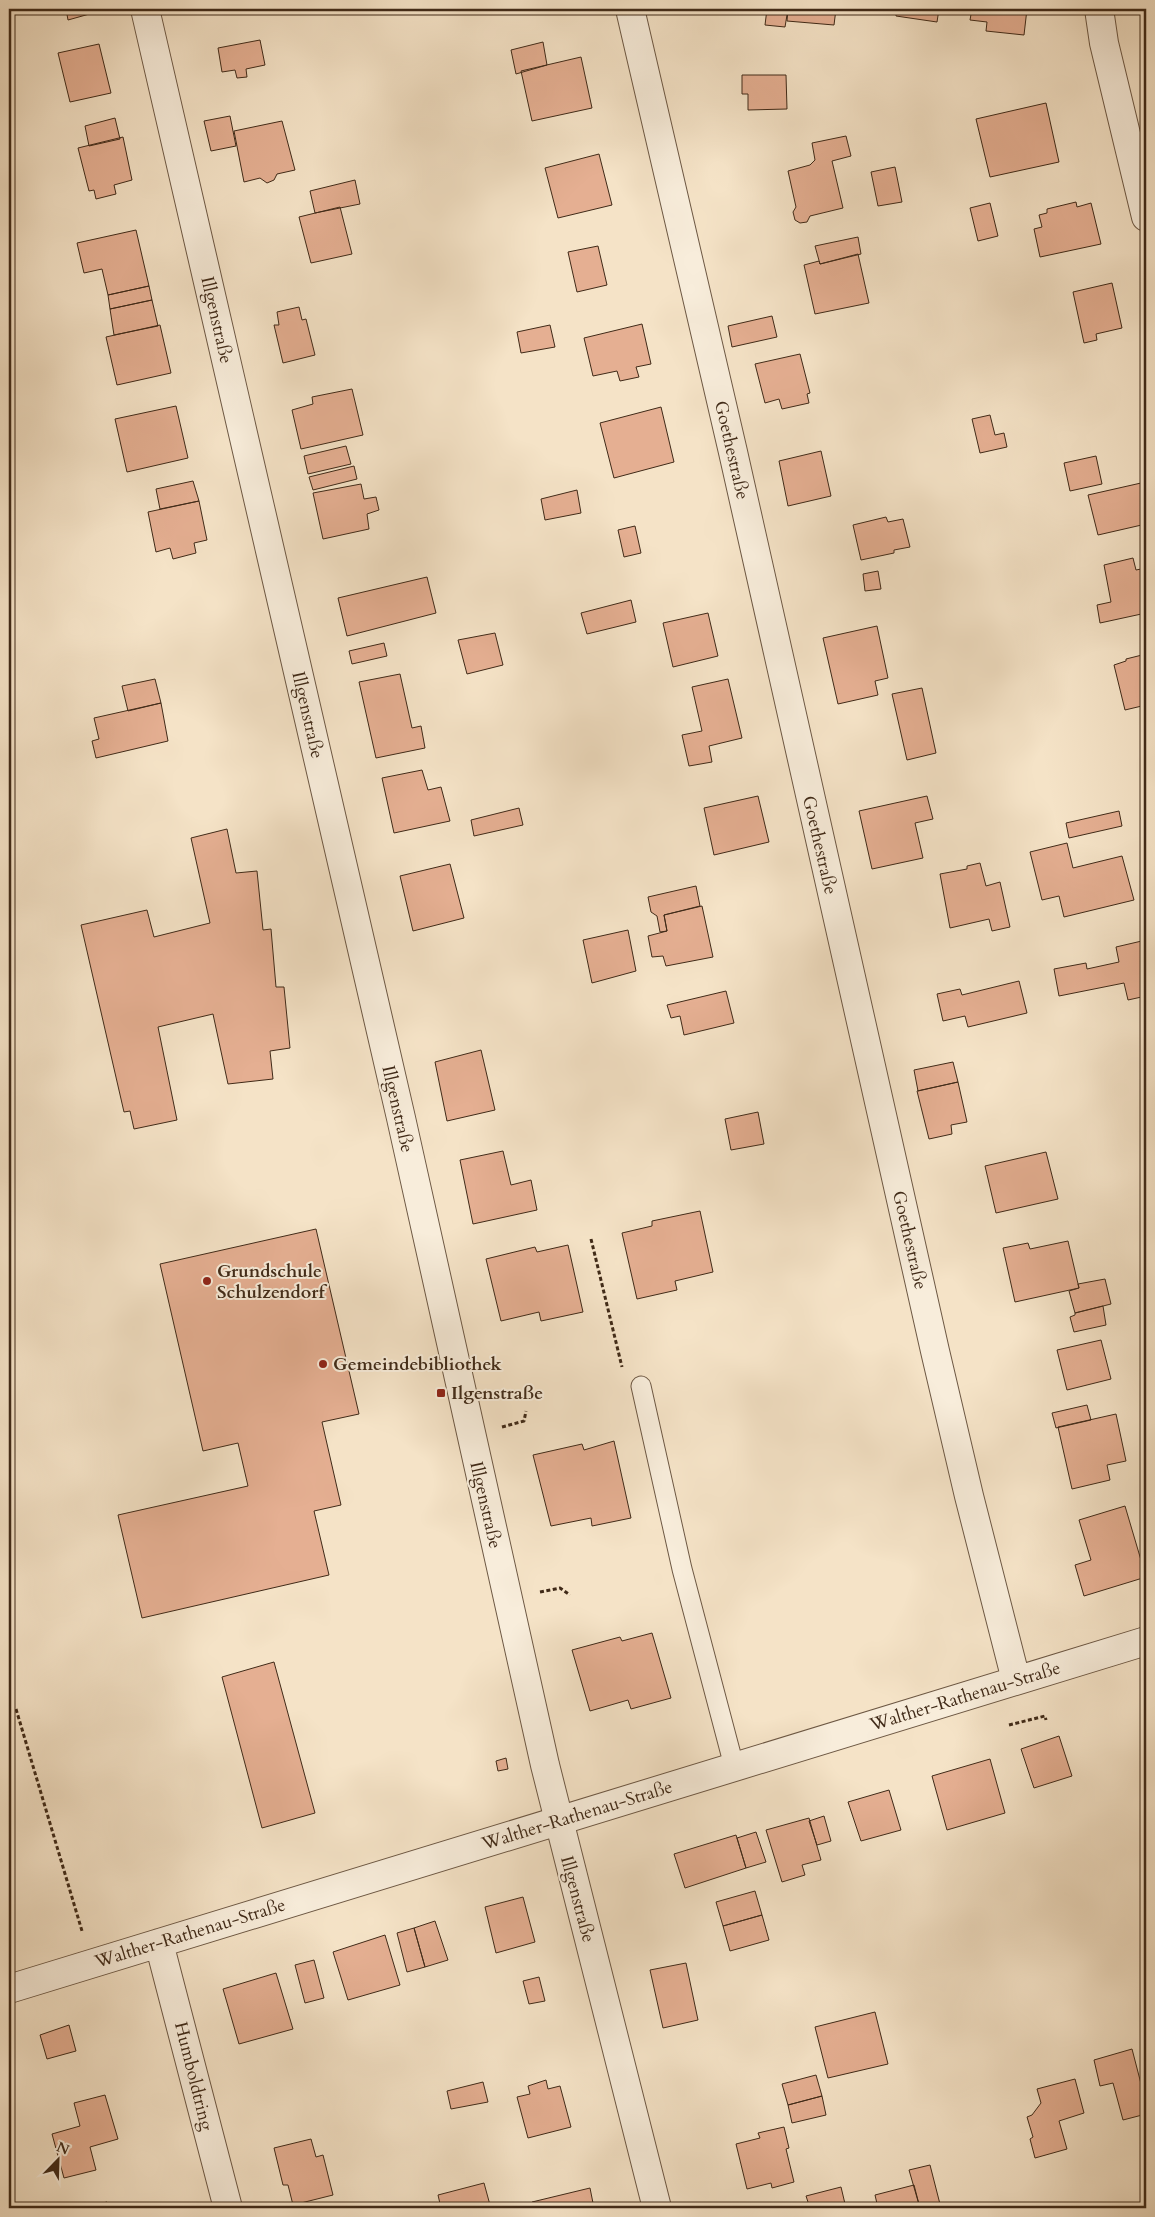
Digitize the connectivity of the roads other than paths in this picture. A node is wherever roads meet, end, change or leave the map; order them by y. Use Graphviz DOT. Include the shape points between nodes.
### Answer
graph roads {
  1 [pos="145,9"];
  2 [pos="630,9"];
  3 [pos="1099,9"];
  4 [pos="1146,218"];
  5 [pos="641,1386"];
  6 [pos="1146,1641"];
  7 [pos="1016,1680"];
  8 [pos="734,1766"];
  9 [pos="558,1821"];
  10 [pos="159,1943"];
  11 [pos="9,1988"];
  12 [pos="228,2208"];
  13 [pos="657,2208"];
  1 -- 9 [label="street, Illgenstraße" via="401,1118"];
  2 -- 7 [label="street, Goethestraße" via="731,442 968,1496"];
  3 -- 4 [label="street" via="1104,43"];
  5 -- 8 [label="lane" via="682,1569"];
  6 -- 7 [label="street, Walther-Rathenau-Straße"];
  7 -- 8 [label="street, Walther-Rathenau-Straße"];
  8 -- 9 [label="street, Walther-Rathenau-Straße"];
  9 -- 10 [label="street, Walther-Rathenau-Straße"];
  9 -- 13 [label="street, Illgenstraße"];
  10 -- 11 [label="street, Walther-Rathenau-Straße"];
  10 -- 12 [label="street, Humboldtring"];
}
